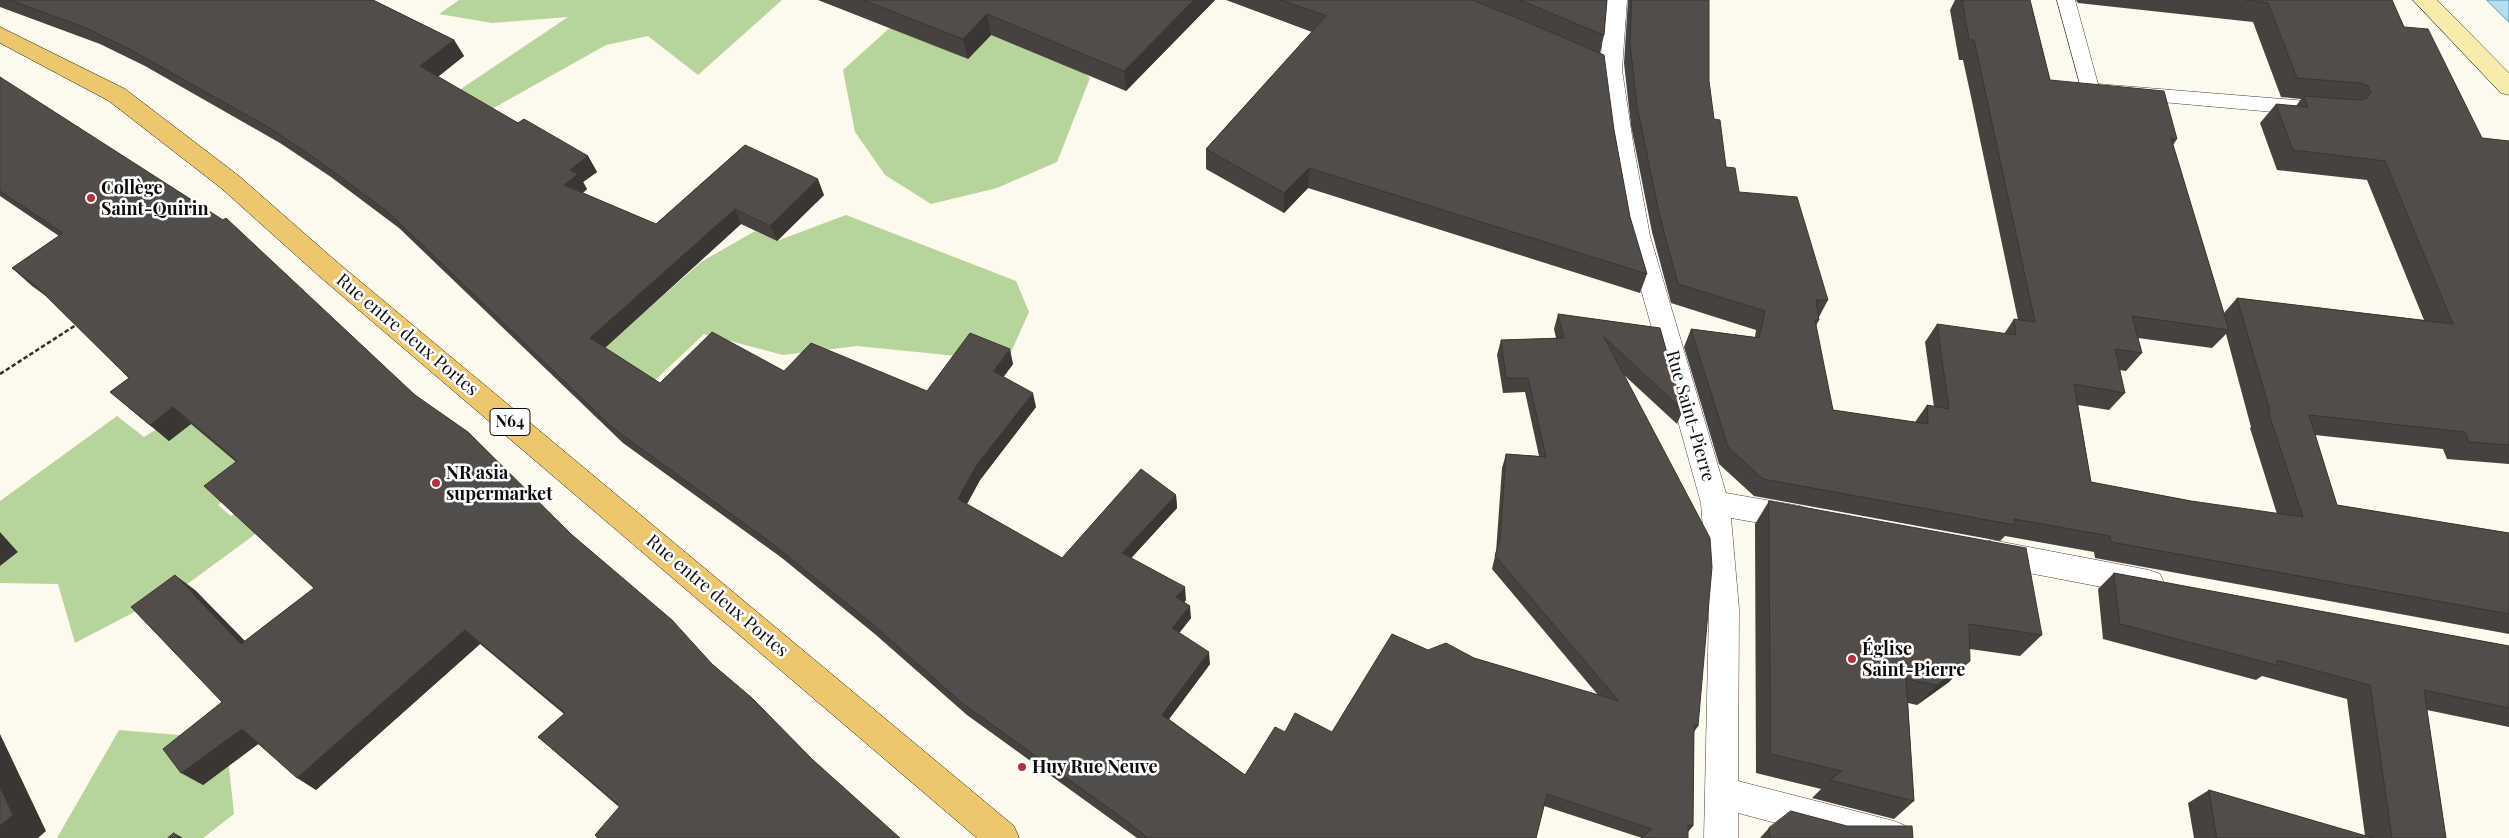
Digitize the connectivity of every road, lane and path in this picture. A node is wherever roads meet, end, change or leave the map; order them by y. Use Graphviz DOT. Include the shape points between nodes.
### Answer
graph roads {
  1 [pos="1616,0"];
  2 [pos="2066,0"];
  3 [pos="2424,0"];
  4 [pos="0,34"];
  5 [pos="2509,87"];
  6 [pos="2324,110"];
  7 [pos="81,321"];
  8 [pos="0,374"];
  9 [pos="1715,503"];
  10 [pos="1831,523"];
  11 [pos="1964,548"];
  12 [pos="2177,589"];
  13 [pos="1722,793"];
  14 [pos="1002,838"];
  15 [pos="1721,838"];
  16 [pos="1894,838"];
  1 -- 9 [label="street, Rue Saint-Pierre" via="1603,66 1638,236"];
  2 -- 6 [label="lane" via="2090,90"];
  3 -- 5 [label="main road"];
  4 -- 14 [label="main road, Rue entre deux Portes / N64" via="118,95 230,182"];
  7 -- 8 [label="path"];
  9 -- 10 [label="street"];
  9 -- 13 [label="street, Rue Saint-Pierre" via="1724,608"];
  11 -- 12 [label="street"];
  13 -- 15 [label="street, Rue Saint-Pierre"];
  13 -- 16 [label="street"];
}
